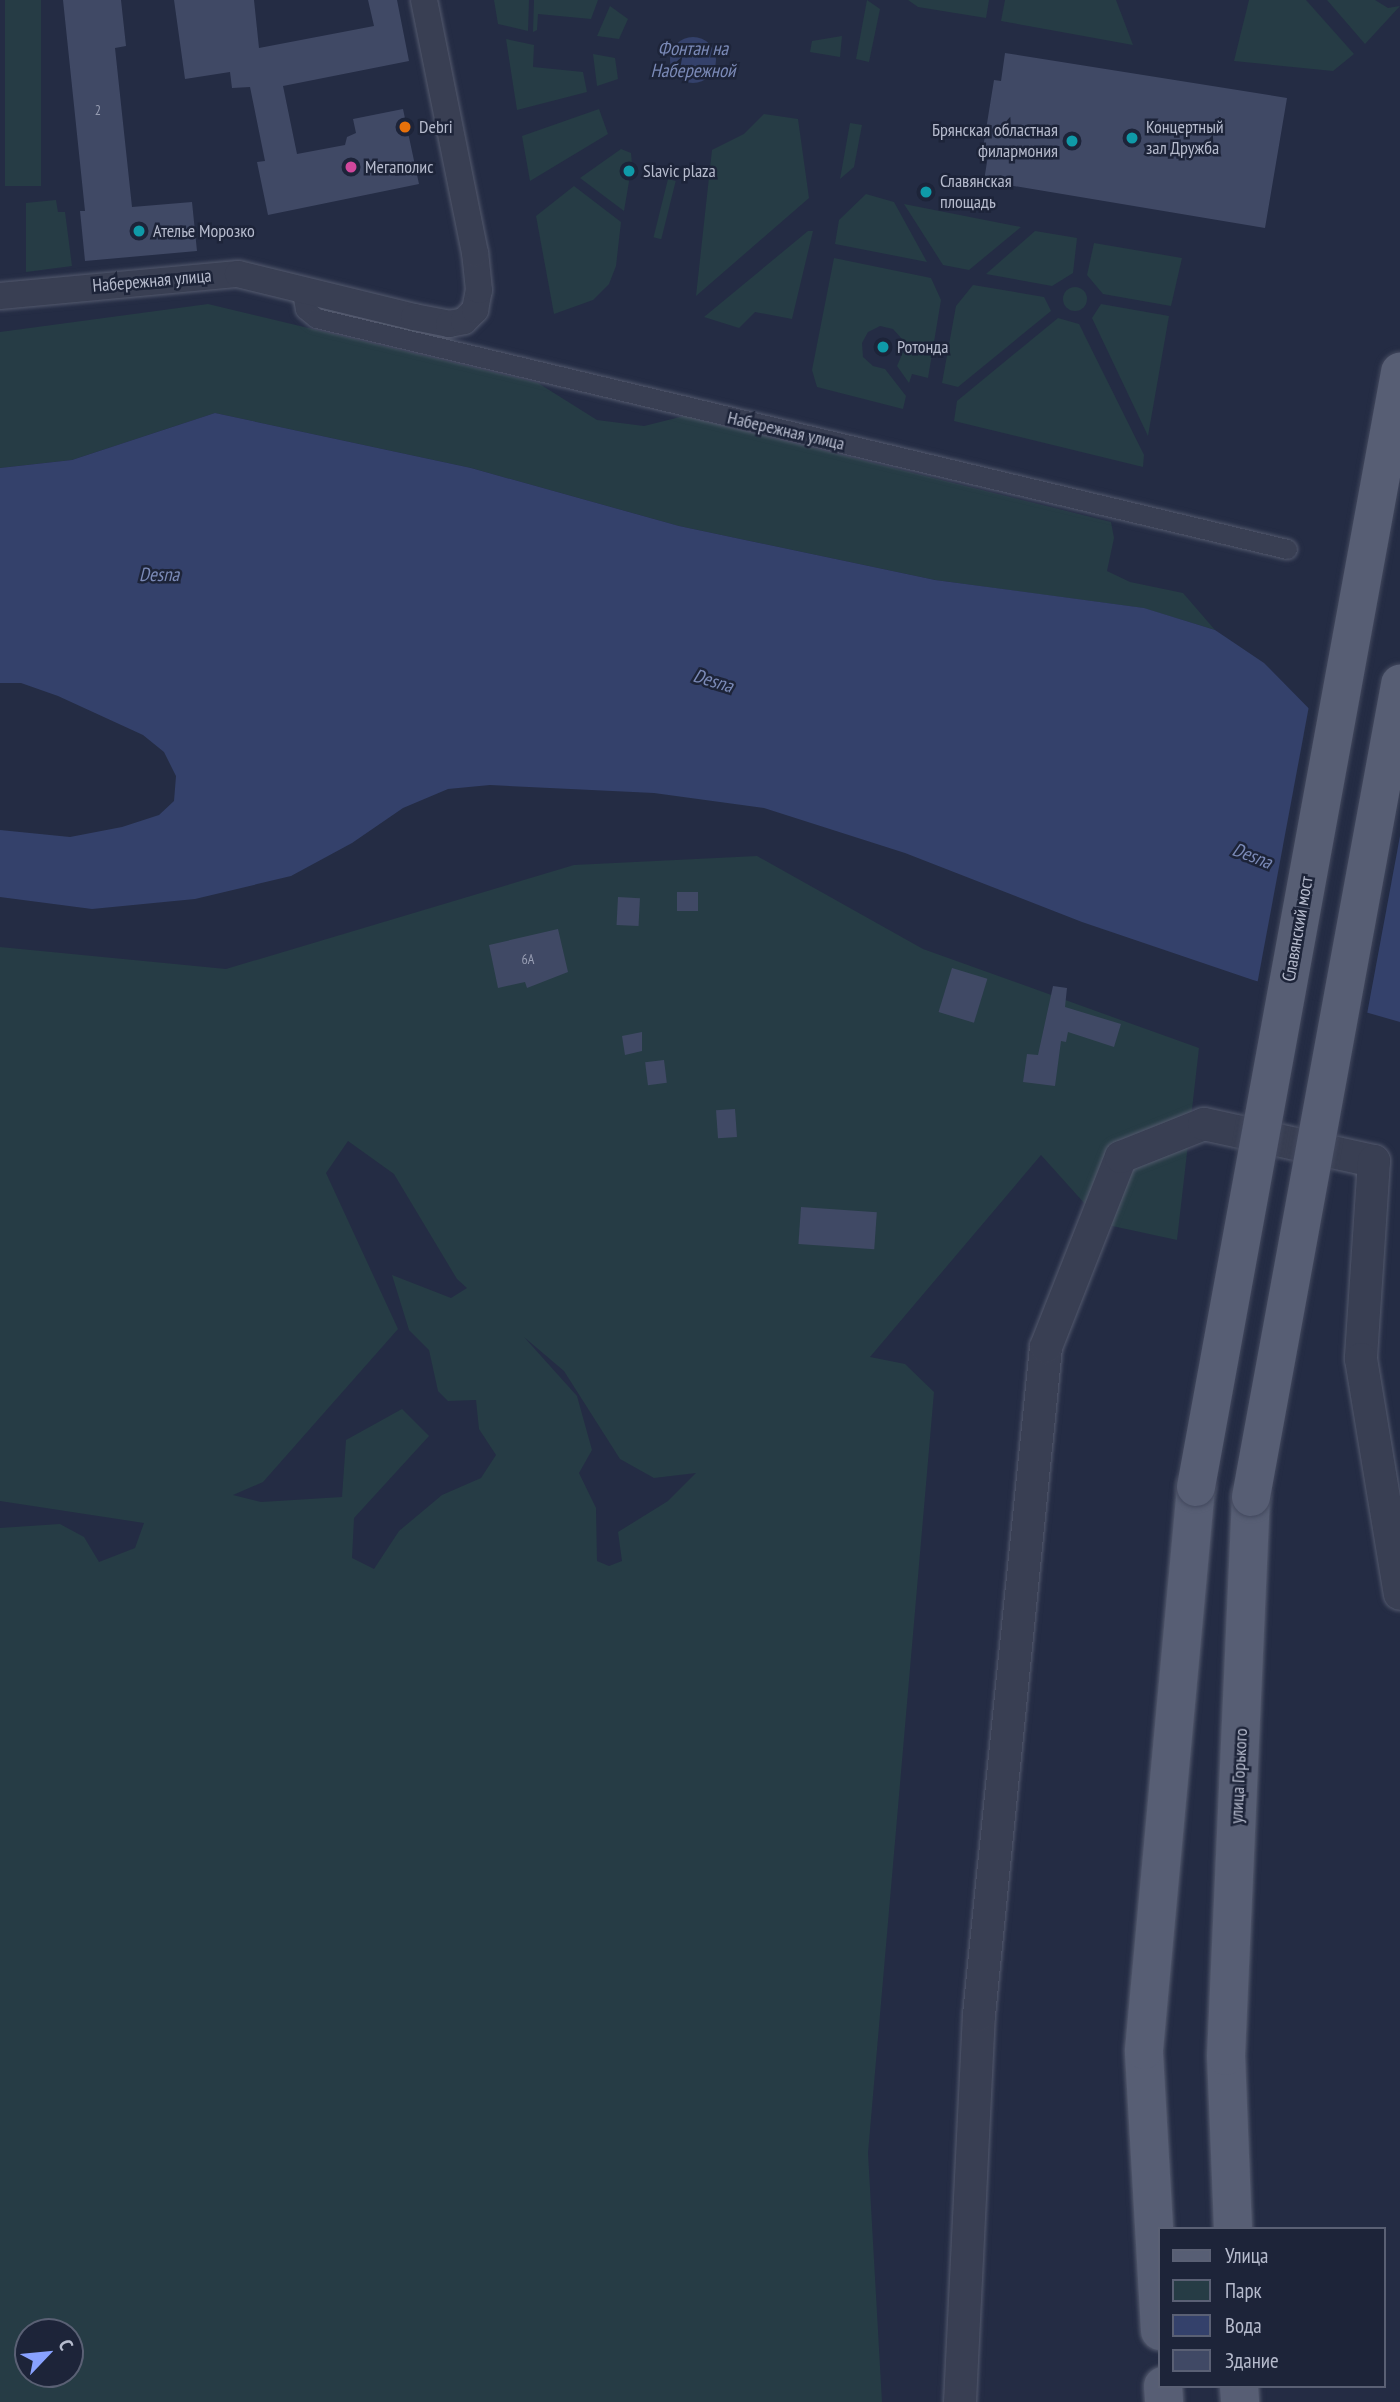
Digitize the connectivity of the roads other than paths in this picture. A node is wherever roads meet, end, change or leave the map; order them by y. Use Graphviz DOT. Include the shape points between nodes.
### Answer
graph roads {
  1 [pos="424,0"];
  2 [pos="302,292"];
  3 [pos="0,296"];
  4 [pos="1400,372"];
  5 [pos="1287,549"];
  6 [pos="1400,684"];
  7 [pos="1400,1594"];
  8 [pos="1233,2227"];
  9 [pos="1158,2296"];
  10 [pos="960,2402"];
  1 -- 2 [label="street, Набережная улица" via="470,219 479,290 475,310 464,321 449,324"];
  2 -- 3 [label="street, Набережная улица" via="238,274"];
  2 -- 5 [label="street, Набережная улица" via="305,309 316,318"];
  4 -- 9 [label="main road, Славянский мост, bridge" via="1196,1487 1144,2050"];
  6 -- 8 [label="main road, улица Горького, bridge" via="1251,1497 1226,2056"];
  7 -- 10 [label="street" via="1361,1359 1374,1161 1203,1124 1121,1157 1046,1347 979,2015"];
}
